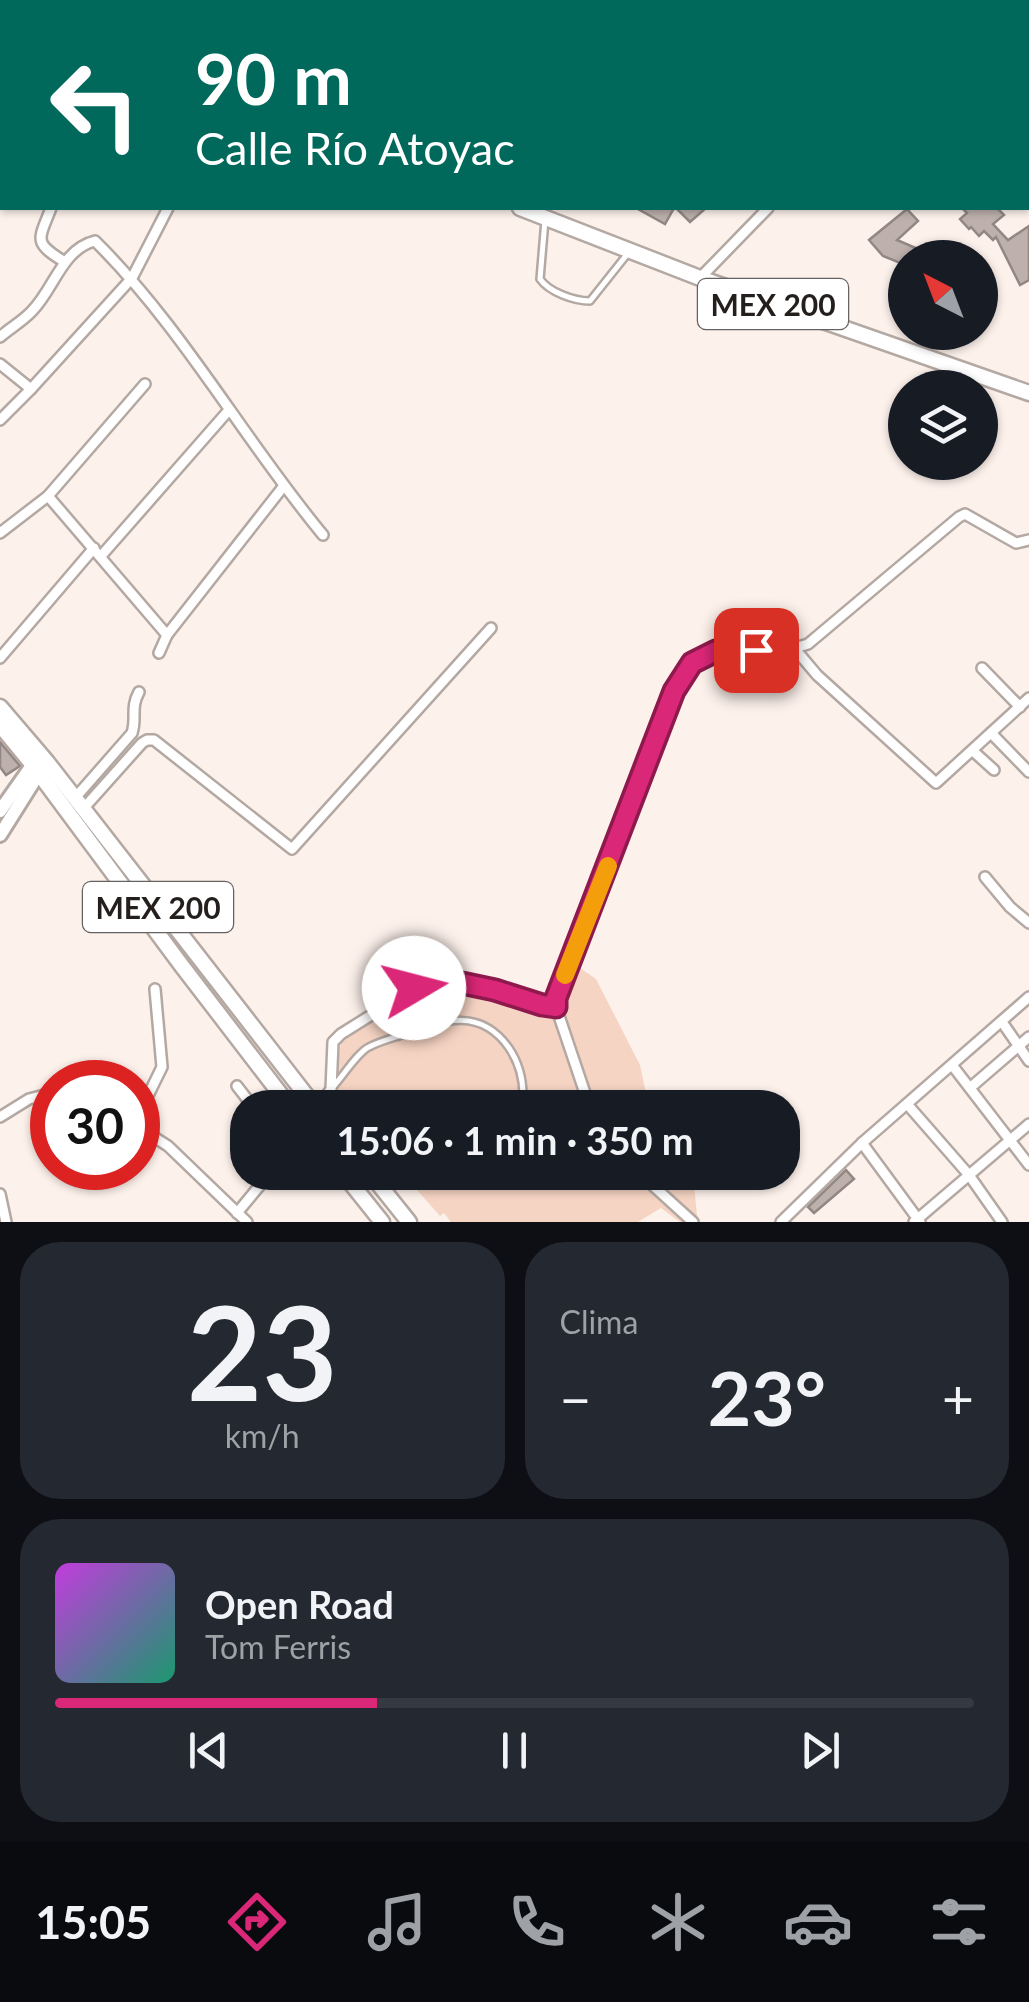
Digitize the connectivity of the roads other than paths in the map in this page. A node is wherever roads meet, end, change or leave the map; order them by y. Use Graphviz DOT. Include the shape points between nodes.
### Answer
graph roads {
  1 [pos="50,210"];
  2 [pos="167,210"];
  3 [pos="526,210"];
  4 [pos="766,210"];
  5 [pos="545,217"];
  6 [pos="630,250"];
  7 [pos="64,262"];
  8 [pos="132,278"];
  9 [pos="700,278"];
  10 [pos="0,336"];
  11 [pos="0,364"];
  12 [pos="145,384"];
  13 [pos="31,389"];
  14 [pos="1029,393"];
  15 [pos="229,410"];
  16 [pos="0,420"];
  17 [pos="283,487"];
  18 [pos="48,496"];
  19 [pos="0,533"];
  20 [pos="323,535"];
  21 [pos="1029,540"];
  22 [pos="98,552"];
  23 [pos="491,628"];
  24 [pos="167,636"];
  25 [pos="795,649"];
  26 [pos="159,653"];
  27 [pos="0,658"];
  28 [pos="982,668"];
  29 [pos="138,692"];
  30 [pos="1029,698"];
  31 [pos="0,707"];
  32 [pos="1020,707"];
  33 [pos="0,725"];
  34 [pos="991,734"];
  35 [pos="973,751"];
  36 [pos="39,764"];
  37 [pos="994,770"];
  38 [pos="1029,772"];
  39 [pos="79,804"];
  40 [pos="0,811"];
  41 [pos="0,835"];
  42 [pos="986,877"];
  43 [pos="1029,923"];
  44 [pos="155,989"];
  45 [pos="1029,997"];
  46 [pos="556,1007"];
  47 [pos="1002,1022"];
  48 [pos="1029,1037"];
  49 [pos="1018,1046"];
  50 [pos="1029,1061"];
  51 [pos="952,1066"];
  52 [pos="160,1071"];
  53 [pos="237,1086"];
  54 [pos="971,1088"];
  55 [pos="240,1090"];
  56 [pos="278,1090"];
  57 [pos="303,1090"];
  58 [pos="331,1090"];
  59 [pos="522,1090"];
  60 [pos="584,1090"];
  61 [pos="30,1098"];
  62 [pos="907,1104"];
  63 [pos="0,1117"];
  64 [pos="1029,1124"];
  65 [pos="1010,1140"];
  66 [pos="160,1141"];
  67 [pos="862,1143"];
  68 [pos="1029,1165"];
  69 [pos="969,1175"];
  70 [pos="256,1190"];
  71 [pos="356,1190"];
  72 [pos="383,1190"];
  73 [pos="658,1190"];
  74 [pos="0,1194"];
  75 [pos="237,1212"];
  76 [pos="917,1221"];
  77 [pos="6,1222"];
  78 [pos="246,1222"];
  79 [pos="382,1222"];
  80 [pos="409,1222"];
  81 [pos="693,1222"];
  82 [pos="781,1222"];
  83 [pos="1002,1222"];
  1 -- 7 [label="street" via="41,245"];
  2 -- 8 [label="street"];
  3 -- 5 [label="main road, MEX 200"];
  4 -- 9 [label="street"];
  5 -- 6 [label="main road, MEX 200"];
  5 -- 6 [label="lane" via="545,287 590,301"];
  6 -- 9 [label="main road, MEX 200"];
  7 -- 8 [label="street" via="81,244 95,241"];
  7 -- 10 [label="street" via="31,312"];
  8 -- 13 [label="street"];
  8 -- 15 [label="street"];
  9 -- 14 [label="main road, MEX 200"];
  11 -- 13 [label="street"];
  12 -- 18 [label="street"];
  13 -- 16 [label="street"];
  15 -- 17 [label="street"];
  15 -- 22 [label="street"];
  17 -- 20 [label="street"];
  17 -- 24 [label="street"];
  18 -- 19 [label="street"];
  18 -- 22 [label="street"];
  21 -- 25 [label="street" via="1016,543 965,514 829,629"];
  22 -- 24 [label="street"];
  22 -- 27 [label="street"];
  23 -- 39 [label="street" via="292,849 154,740 142,743"];
  24 -- 26 [label="street"];
  25 -- 35 [label="street" via="936,782"];
  25 -- 46 [label="street" via="716,651 692,663 674,691"];
  28 -- 32 [label="street"];
  29 -- 39 [label="street" via="132,734"];
  30 -- 32 [label="street"];
  31 -- 36 [label="main road, MEX 200"];
  32 -- 34 [label="street"];
  33 -- 36 [label="main road, MEX 200"];
  34 -- 35 [label="street"];
  34 -- 38 [label="street"];
  35 -- 37 [label="street"];
  36 -- 39 [label="main road, MEX 200"];
  36 -- 40 [label="main road"];
  36 -- 41 [label="main road"];
  36 -- 56 [label="main road, MEX 200"];
  39 -- 57 [label="main road, MEX 200"];
  42 -- 43 [label="street"];
  44 -- 52 [label="street"];
  45 -- 47 [label="street"];
  46 -- 58 [label="street" via="438,978 333,1042"];
  46 -- 60 [label="street"];
  47 -- 49 [label="street"];
  47 -- 51 [label="street"];
  48 -- 49 [label="street"];
  49 -- 50 [label="street"];
  49 -- 54 [label="street"];
  51 -- 54 [label="street"];
  51 -- 62 [label="street"];
  53 -- 55 [label="street"];
  54 -- 65 [label="street"];
  58 -- 59 [label="lane" via="367,1048 460,1019 499,1034 515,1058"];
  61 -- 63 [label="street"];
  62 -- 67 [label="street"];
  62 -- 69 [label="street"];
  64 -- 65 [label="street"];
  65 -- 68 [label="street"];
  65 -- 69 [label="street"];
  66 -- 75 [label="street"];
  67 -- 76 [label="street"];
  67 -- 82 [label="street"];
  69 -- 76 [label="street"];
  69 -- 83 [label="street"];
  70 -- 75 [label="street"];
  71 -- 79 [label="main road"];
  72 -- 80 [label="main road"];
  73 -- 81 [label="street"];
  74 -- 77 [label="street"];
  75 -- 78 [label="street"];
}
